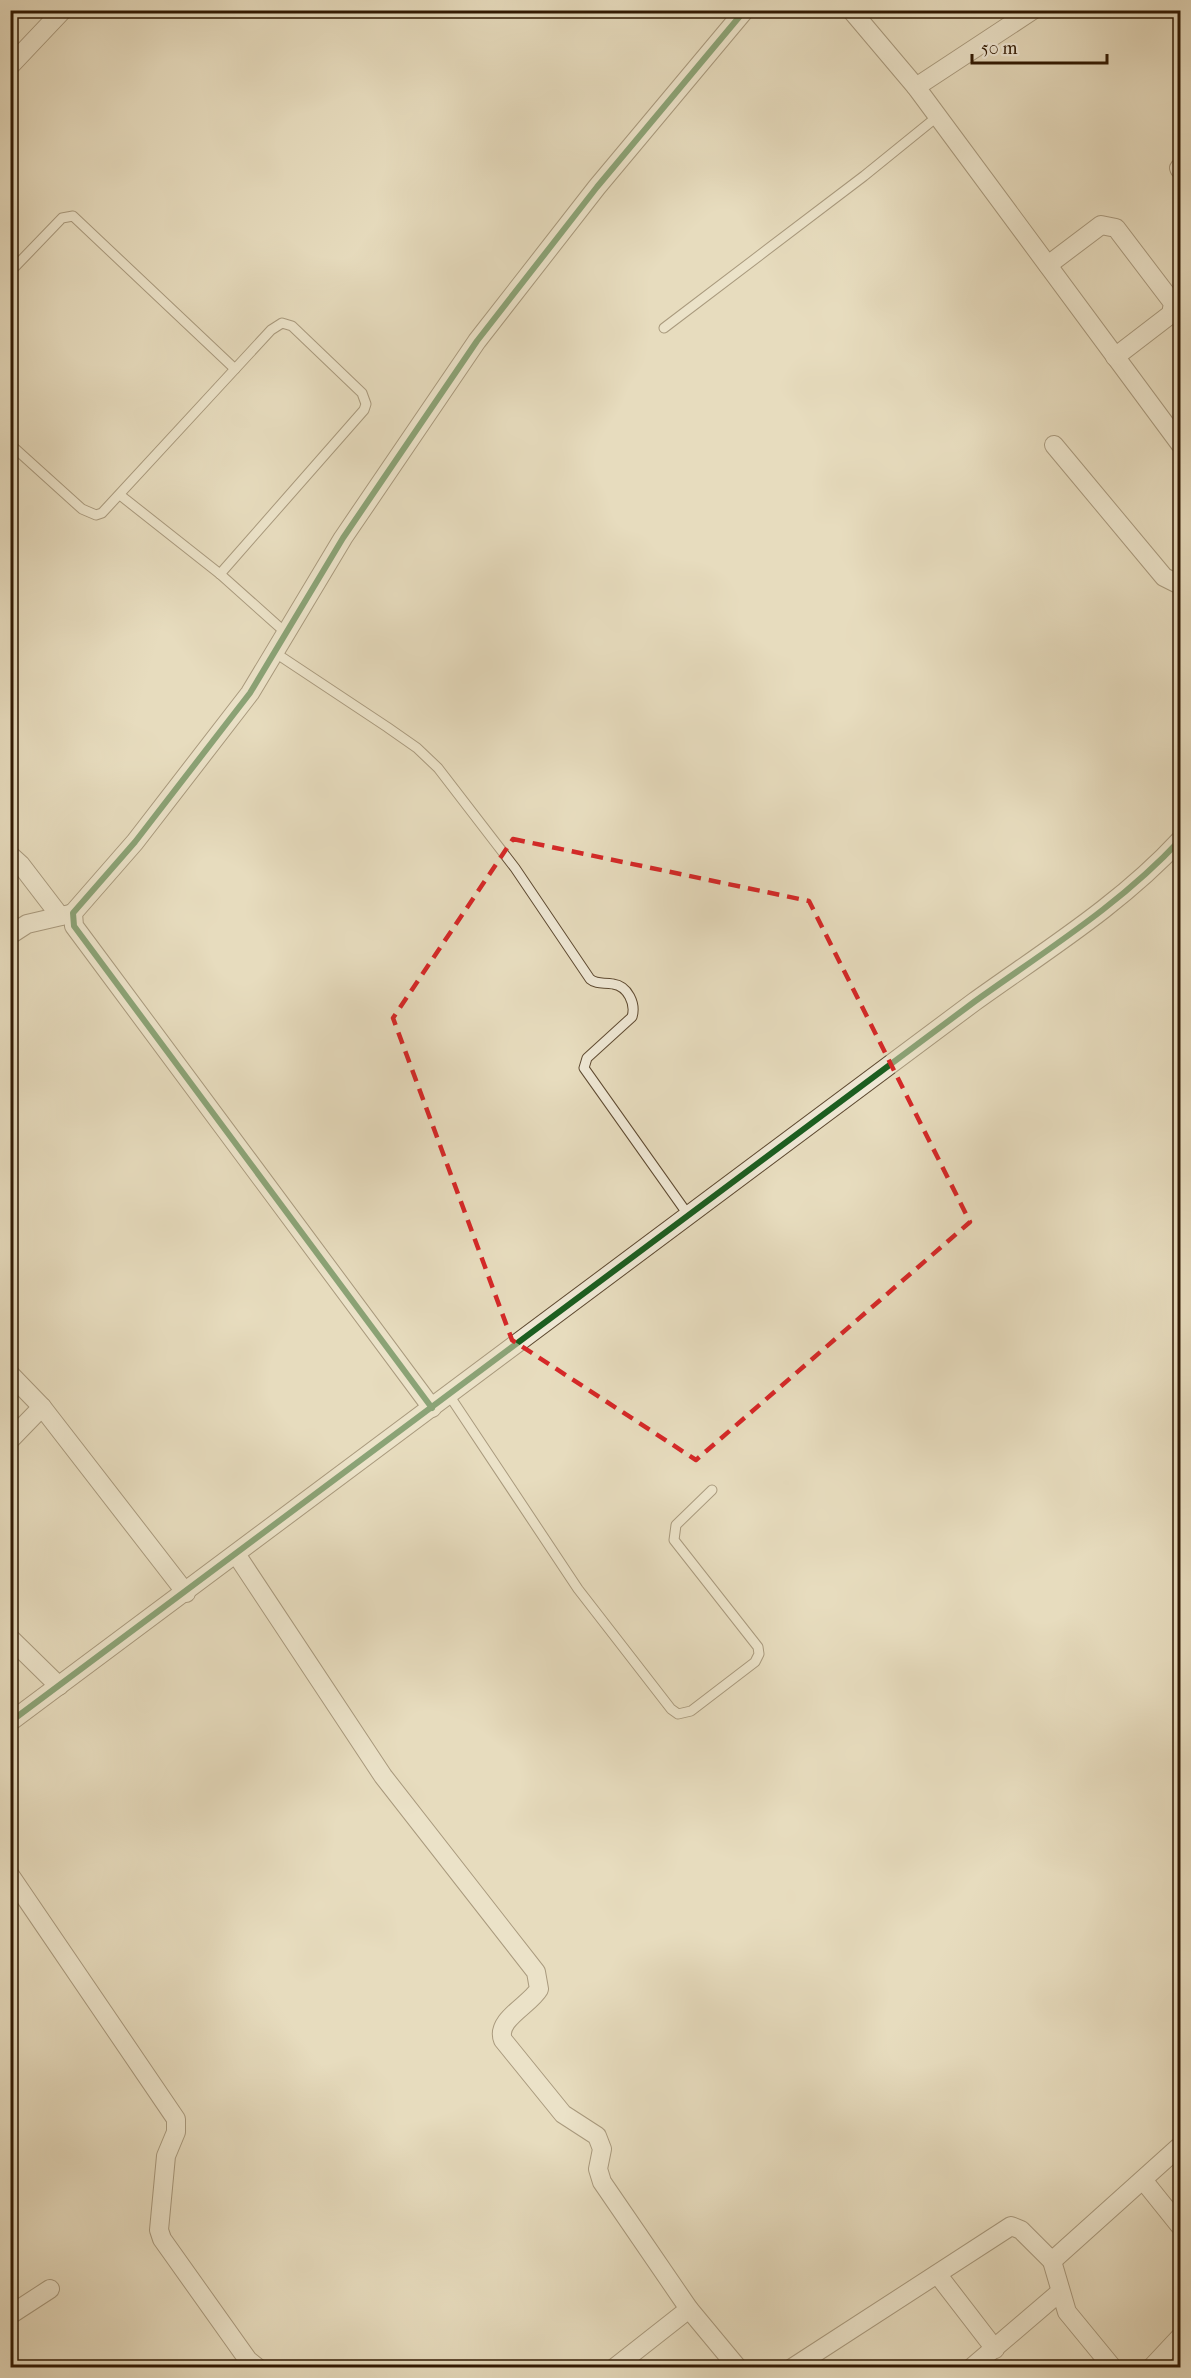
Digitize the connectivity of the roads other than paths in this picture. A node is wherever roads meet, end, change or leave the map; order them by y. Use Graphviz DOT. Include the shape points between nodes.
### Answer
graph roads {
  1 [pos="63,10"];
  2 [pos="745,10"];
  3 [pos="851,10"];
  4 [pos="1033,10"];
  5 [pos="10,66"];
  6 [pos="916,87"];
  7 [pos="938,116"];
  8 [pos="1048,265"];
  9 [pos="10,272"];
  10 [pos="664,328"];
  11 [pos="1115,357"];
  12 [pos="235,369"];
  13 [pos="10,444"];
  14 [pos="1180,444"];
  15 [pos="1054,445"];
  16 [pos="120,495"];
  17 [pos="220,574"];
  18 [pos="1180,585"];
  19 [pos="286,633"];
  20 [pos="274,652"];
  21 [pos="1180,840"];
  22 [pos="10,855"];
  23 [pos="67,915"];
  24 [pos="19,926"];
  25 [pos="10,935"];
  26 [pos="688,1216"];
  27 [pos="10,1374"];
  28 [pos="449,1395"];
  29 [pos="42,1407"];
  30 [pos="432,1408"];
  31 [pos="10,1440"];
  32 [pos="712,1490"];
  33 [pos="236,1554"];
  34 [pos="186,1593"];
  35 [pos="10,1638"];
  36 [pos="59,1686"];
  37 [pos="10,1722"];
  38 [pos="10,1875"];
  39 [pos="1180,2146"];
  40 [pos="1143,2180"];
  41 [pos="1180,2226"];
  42 [pos="1052,2261"];
  43 [pos="938,2275"];
  44 [pos="50,2289"];
  45 [pos="1060,2292"];
  46 [pos="689,2308"];
  47 [pos="10,2315"];
  48 [pos="1180,2337"];
  49 [pos="995,2349"];
  50 [pos="258,2367"];
  51 [pos="614,2367"];
  52 [pos="738,2367"];
  53 [pos="792,2367"];
  54 [pos="971,2367"];
  55 [pos="1113,2367"];
  56 [pos="1151,2367"];
  1 -- 5 [label="street"];
  2 -- 19 [label="street" via="583,205 477,341 384,474"];
  3 -- 6 [label="street"];
  4 -- 6 [label="street"];
  6 -- 7 [label="street"];
  7 -- 8 [label="street"];
  7 -- 10 [label="lane"];
  8 -- 11 [label="street"];
  8 -- 11 [label="street" via="1101,225 1111,225 1173,303 1171,314"];
  9 -- 12 [label="lane" via="62,218 73,216"];
  11 -- 14 [label="street"];
  12 -- 16 [label="lane"];
  12 -- 17 [label="lane" via="277,324 287,324 362,393 366,404 358,420"];
  13 -- 16 [label="lane" via="89,513 102,513"];
  15 -- 18 [label="street" via="1164,577"];
  16 -- 17 [label="lane"];
  17 -- 19 [label="lane"];
  19 -- 20 [label="street"];
  20 -- 23 [label="street" via="250,693 202,757 135,842"];
  20 -- 26 [label="lane" via="417,748 438,768 515,868 590,979 617,985 628,995 635,1009 632,1017 587,1058 584,1068"];
  21 -- 26 [label="street" via="1110,904"];
  22 -- 23 [label="street"];
  23 -- 24 [label="street"];
  23 -- 30 [label="street"];
  24 -- 25 [label="street"];
  26 -- 28 [label="street"];
  27 -- 29 [label="street"];
  28 -- 30 [label="street"];
  28 -- 32 [label="lane" via="578,1589 678,1714 691,1712 755,1662 759,1654 758,1647 674,1540 676,1525"];
  29 -- 31 [label="street"];
  29 -- 34 [label="street"];
  30 -- 33 [label="street"];
  33 -- 34 [label="street"];
  33 -- 46 [label="street" via="383,1776 536,1972 539,1989 505,2022 503,2040 563,2114 597,2136 602,2149 599,2177"];
  34 -- 36 [label="street"];
  35 -- 36 [label="street"];
  36 -- 37 [label="street"];
  38 -- 50 [label="street" via="176,2119 176,2132 166,2156 159,2230 248,2360"];
  39 -- 40 [label="street"];
  40 -- 41 [label="street"];
  40 -- 42 [label="street"];
  42 -- 43 [label="street" via="1021,2230 1011,2226"];
  42 -- 45 [label="street"];
  43 -- 49 [label="street"];
  43 -- 53 [label="street"];
  44 -- 47 [label="street"];
  45 -- 49 [label="street"];
  45 -- 55 [label="street" via="1077,2326"];
  46 -- 51 [label="street"];
  46 -- 52 [label="street"];
  48 -- 56 [label="street"];
  49 -- 54 [label="street"];
}
